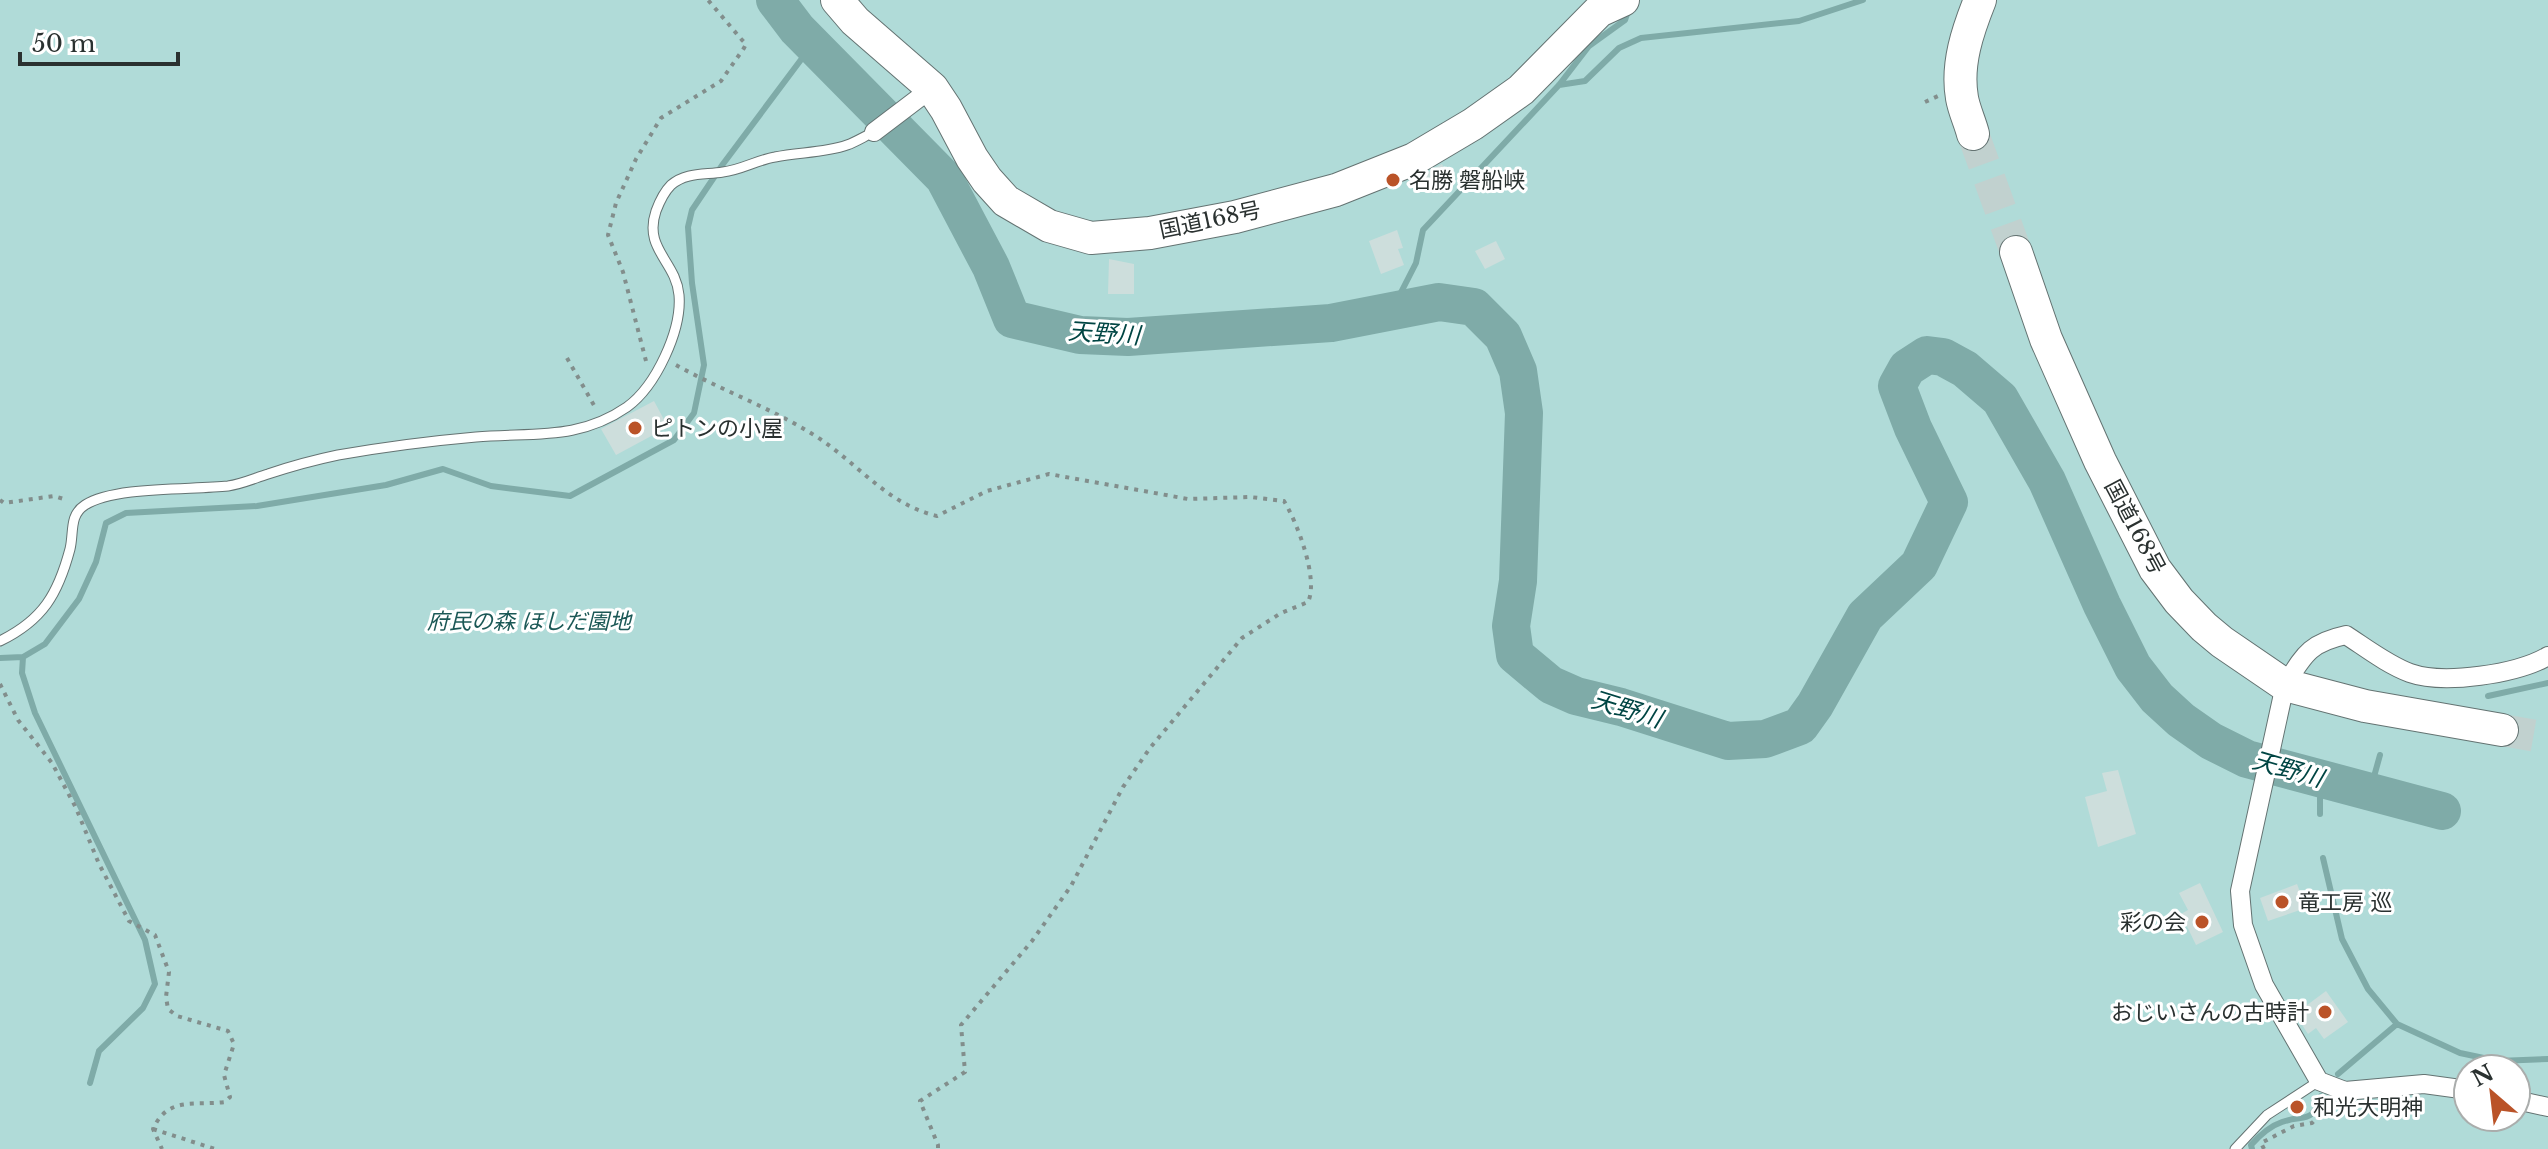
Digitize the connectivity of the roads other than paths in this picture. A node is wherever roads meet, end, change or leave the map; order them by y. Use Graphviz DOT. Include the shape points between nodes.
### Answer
graph roads {
  1 [pos="837,0"];
  2 [pos="1623,0"];
  3 [pos="1980,0"];
  4 [pos="924,93"];
  5 [pos="874,132"];
  6 [pos="1973,134"];
  7 [pos="2016,252"];
  8 [pos="0,641"];
  9 [pos="2548,656"];
  10 [pos="2285,685"];
  11 [pos="2502,730"];
  12 [pos="2319,1081"];
  13 [pos="2452,1088"];
  14 [pos="2235,1149"];
  1 -- 4 [label="highway, 国道168号"];
  2 -- 4 [label="highway, 国道168号" via="1599,11 1521,90 1414,159 1336,190 1150,233 1091,238 1049,226 1006,201 972,158 946,109"];
  3 -- 6 [label="highway" via="1961,61 1962,97"];
  4 -- 5 [label="street"];
  5 -- 8 [label="lane" via="846,145 698,173 671,185 652,223 653,239 679,296 674,335 644,392 626,408 583,430 369,450 307,461 233,485 137,491 84,505 72,522 71,546 46,606 30,624"];
  7 -- 10 [label="highway, 国道168号" via="2046,339 2155,569 2204,627"];
  9 -- 10 [label="street" via="2507,672 2435,678 2409,673 2346,635 2323,640 2303,656"];
  10 -- 11 [label="highway, 国道168号" via="2365,706"];
  10 -- 12 [label="street" via="2240,891 2243,925 2264,985"];
  12 -- 13 [label="street" via="2345,1091 2424,1084"];
  12 -- 14 [label="lane" via="2267,1115"];
}
